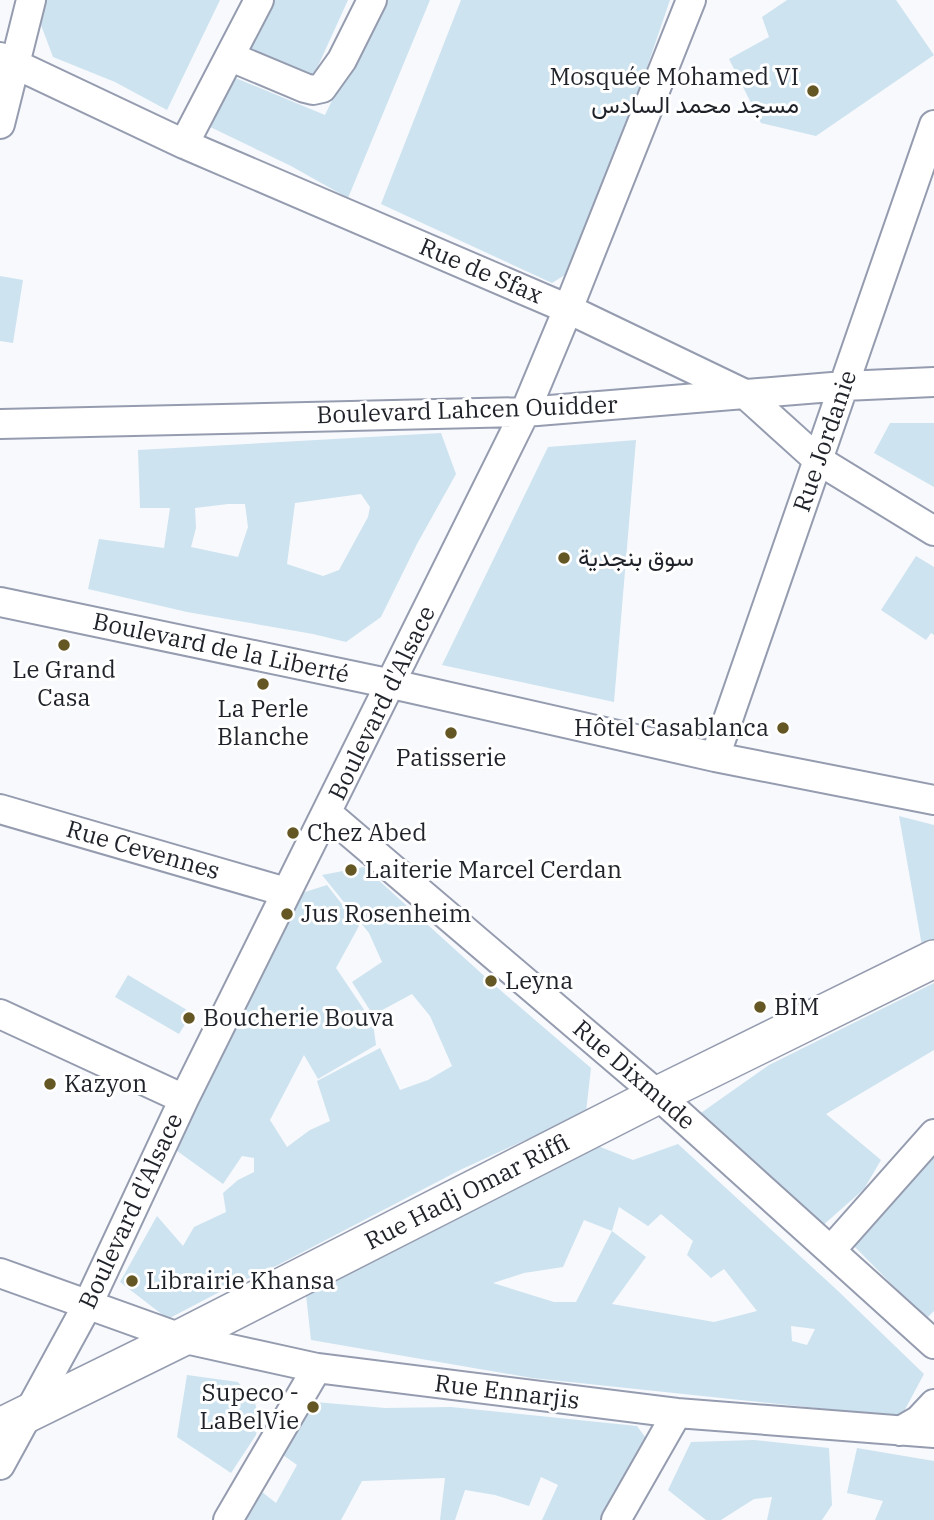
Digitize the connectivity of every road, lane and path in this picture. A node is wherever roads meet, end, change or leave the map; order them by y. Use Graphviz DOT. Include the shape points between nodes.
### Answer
graph roads {
  1 [pos="31,0"];
  2 [pos="259,0"];
  3 [pos="372,0"];
  4 [pos="691,0"];
  5 [pos="231,57"];
  6 [pos="8,61"];
  7 [pos="0,124"];
  8 [pos="934,125"];
  9 [pos="184,144"];
  10 [pos="568,309"];
  11 [pos="934,382"];
  12 [pos="844,386"];
  13 [pos="745,394"];
  14 [pos="525,412"];
  15 [pos="0,424"];
  16 [pos="818,460"];
  17 [pos="934,531"];
  18 [pos="0,602"];
  19 [pos="392,684"];
  20 [pos="715,757"];
  21 [pos="934,800"];
  22 [pos="0,809"];
  23 [pos="327,813"];
  24 [pos="286,892"];
  25 [pos="934,959"];
  26 [pos="0,1014"];
  27 [pos="658,1095"];
  28 [pos="184,1100"];
  29 [pos="934,1134"];
  30 [pos="831,1250"];
  31 [pos="0,1273"];
  32 [pos="88,1304"];
  33 [pos="181,1338"];
  34 [pos="934,1344"];
  35 [pos="317,1368"];
  36 [pos="934,1404"];
  37 [pos="677,1413"];
  38 [pos="14,1421"];
  39 [pos="900,1431"];
  40 [pos="934,1433"];
  41 [pos="0,1465"];
  42 [pos="228,1520"];
  43 [pos="616,1520"];
  1 -- 6 [label="street"];
  2 -- 5 [label="street"];
  3 -- 5 [label="street" via="342,60 322,88 305,88"];
  4 -- 10 [label="street, Boulevard d'Alsace"];
  5 -- 9 [label="street"];
  6 -- 7 [label="street"];
  6 -- 9 [label="street, Rue de Sfax"];
  8 -- 12 [label="street, Rue Jordanie"];
  9 -- 10 [label="street, Rue de Sfax"];
  10 -- 13 [label="street, Rue de Sfax"];
  10 -- 14 [label="street, Boulevard d'Alsace"];
  11 -- 12 [label="street, Boulevard Lahcen Ouidder"];
  12 -- 13 [label="street, Boulevard Lahcen Ouidder"];
  12 -- 16 [label="street, Rue Jordanie"];
  13 -- 14 [label="street, Boulevard Lahcen Ouidder"];
  13 -- 16 [label="street, Rue de Sfax"];
  14 -- 15 [label="street, Boulevard Lahcen Ouidder"];
  14 -- 19 [label="street, Boulevard d'Alsace"];
  16 -- 17 [label="street, Rue de Sfax"];
  16 -- 20 [label="street, Rue Jordanie"];
  18 -- 19 [label="street, Boulevard de la Liberté"];
  19 -- 20 [label="street, Boulevard de la Liberté"];
  19 -- 23 [label="street, Boulevard d'Alsace"];
  20 -- 21 [label="street, Boulevard de la Liberté"];
  22 -- 24 [label="street, Rue Cevennes"];
  23 -- 24 [label="street, Boulevard d'Alsace"];
  23 -- 27 [label="street, Rue Dixmude"];
  24 -- 28 [label="street, Boulevard d'Alsace"];
  25 -- 27 [label="street, Rue Hadj Omar Riffi"];
  26 -- 28 [label="street"];
  27 -- 30 [label="street, Rue Dixmude"];
  27 -- 33 [label="street, Rue Hadj Omar Riffi"];
  28 -- 32 [label="street, Boulevard d'Alsace"];
  29 -- 30 [label="street"];
  30 -- 34 [label="street, Rue Dixmude"];
  31 -- 32 [label="street, Rue Ennarjis"];
  32 -- 33 [label="street, Rue Ennarjis"];
  32 -- 38 [label="street, Boulevard d'Alsace"];
  33 -- 35 [label="street, Rue Ennarjis"];
  33 -- 38 [label="street, Rue Hadj Omar Riffi"];
  35 -- 37 [label="street, Rue Ennarjis"];
  35 -- 42 [label="street"];
  36 -- 39 [label="street"];
  37 -- 39 [label="street, Rue Ennarjis"];
  37 -- 43 [label="street"];
  38 -- 41 [label="street, Boulevard d'Alsace"];
  39 -- 40 [label="street, Rue Ennarjis"];
}
